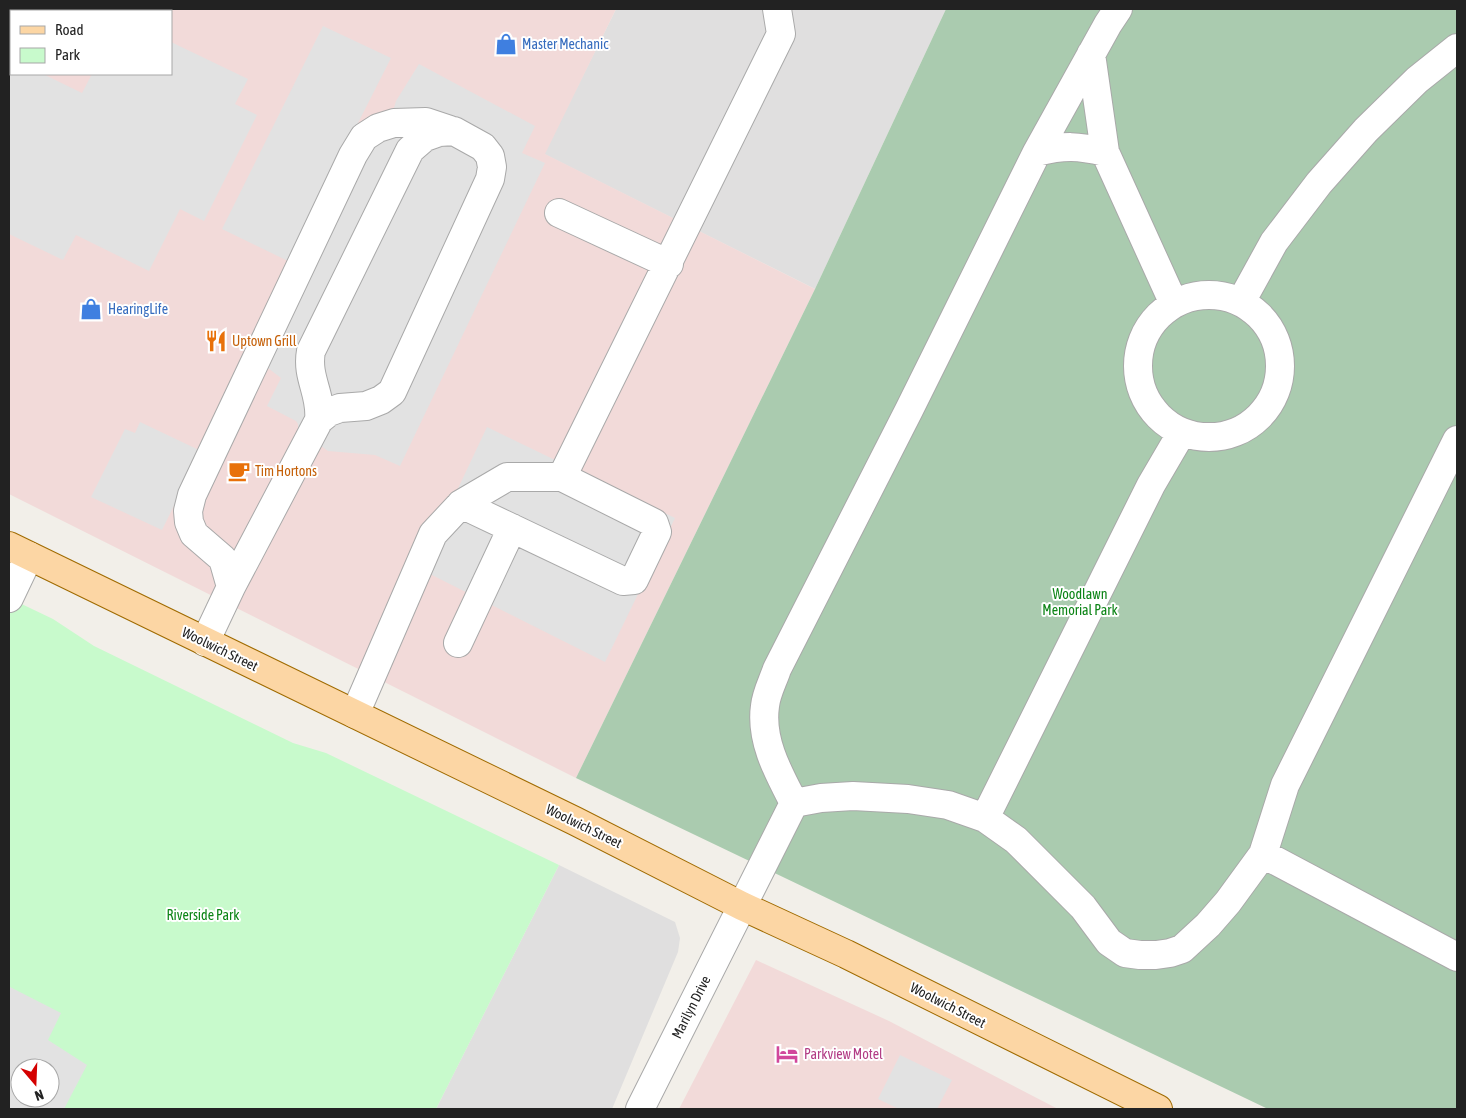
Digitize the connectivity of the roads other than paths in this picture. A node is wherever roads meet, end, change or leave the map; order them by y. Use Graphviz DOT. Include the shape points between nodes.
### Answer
graph roads {
  1 [pos="777,9"];
  2 [pos="1118,9"];
  3 [pos="1457,48"];
  4 [pos="1091,54"];
  5 [pos="454,131"];
  6 [pos="1038,152"];
  7 [pos="1105,152"];
  8 [pos="559,213"];
  9 [pos="668,264"];
  10 [pos="1241,302"];
  11 [pos="1174,304"];
  12 [pos="319,420"];
  13 [pos="1182,432"];
  14 [pos="1457,440"];
  15 [pos="562,477"];
  16 [pos="461,504"];
  17 [pos="512,528"];
  18 [pos="19,551"];
  19 [pos="231,587"];
  20 [pos="9,598"];
  21 [pos="205,642"];
  22 [pos="458,643"];
  23 [pos="355,714"];
  24 [pos="794,803"];
  25 [pos="985,818"];
  26 [pos="1263,854"];
  27 [pos="742,906"];
  28 [pos="1457,956"];
  29 [pos="640,1109"];
  30 [pos="1158,1109"];
  1 -- 9 [label="street" via="781,34"];
  2 -- 4 [label="street"];
  3 -- 10 [label="street" via="1416,80 1319,183 1274,242"];
  4 -- 6 [label="street"];
  4 -- 7 [label="street"];
  5 -- 12 [label="street" via="425,137 410,150 311,351 309,369 320,409"];
  5 -- 12 [label="street" via="483,147 490,156 490,179 392,392 366,406 329,412"];
  5 -- 19 [label="street" via="426,122 394,123 364,137 353,154 192,495 188,511 194,534 223,559"];
  6 -- 7 [label="street" via="1057,147 1081,147"];
  6 -- 24 [label="street" via="777,669 765,706 765,726 770,753"];
  7 -- 11 [label="street"];
  8 -- 9 [label="street"];
  9 -- 15 [label="street"];
  10 -- 11 [label="street" via="1218,295 1194,297"];
  10 -- 13 [label="street" via="1260,316 1274,336 1280,359 1279,384 1269,406 1252,423 1230,434 1206,437"];
  11 -- 13 [label="street" via="1155,320 1143,339 1138,361 1140,383 1148,404 1163,420"];
  12 -- 19 [label="street"];
  13 -- 25 [label="street" via="1151,485"];
  14 -- 26 [label="street" via="1285,785"];
  15 -- 16 [label="street" via="508,477"];
  15 -- 17 [label="street" via="654,523 657,532 634,580 623,581"];
  16 -- 17 [label="street"];
  16 -- 23 [label="street" via="433,534"];
  17 -- 22 [label="street"];
  18 -- 20 [label="street"];
  18 -- 21 [label="main road, Woolwich Street"];
  19 -- 21 [label="street"];
  21 -- 23 [label="main road, Woolwich Street"];
  23 -- 27 [label="main road, Woolwich Street"];
  24 -- 25 [label="street" via="853,796 908,799 948,806"];
  24 -- 27 [label="street, Marilyn Drive"];
  25 -- 26 [label="street" via="1016,840 1045,869 1082,907 1109,942 1125,953 1140,955 1182,949 1208,926"];
  26 -- 28 [label="street"];
  27 -- 29 [label="street, Marilyn Drive"];
  27 -- 30 [label="main road, Woolwich Street"];
}
